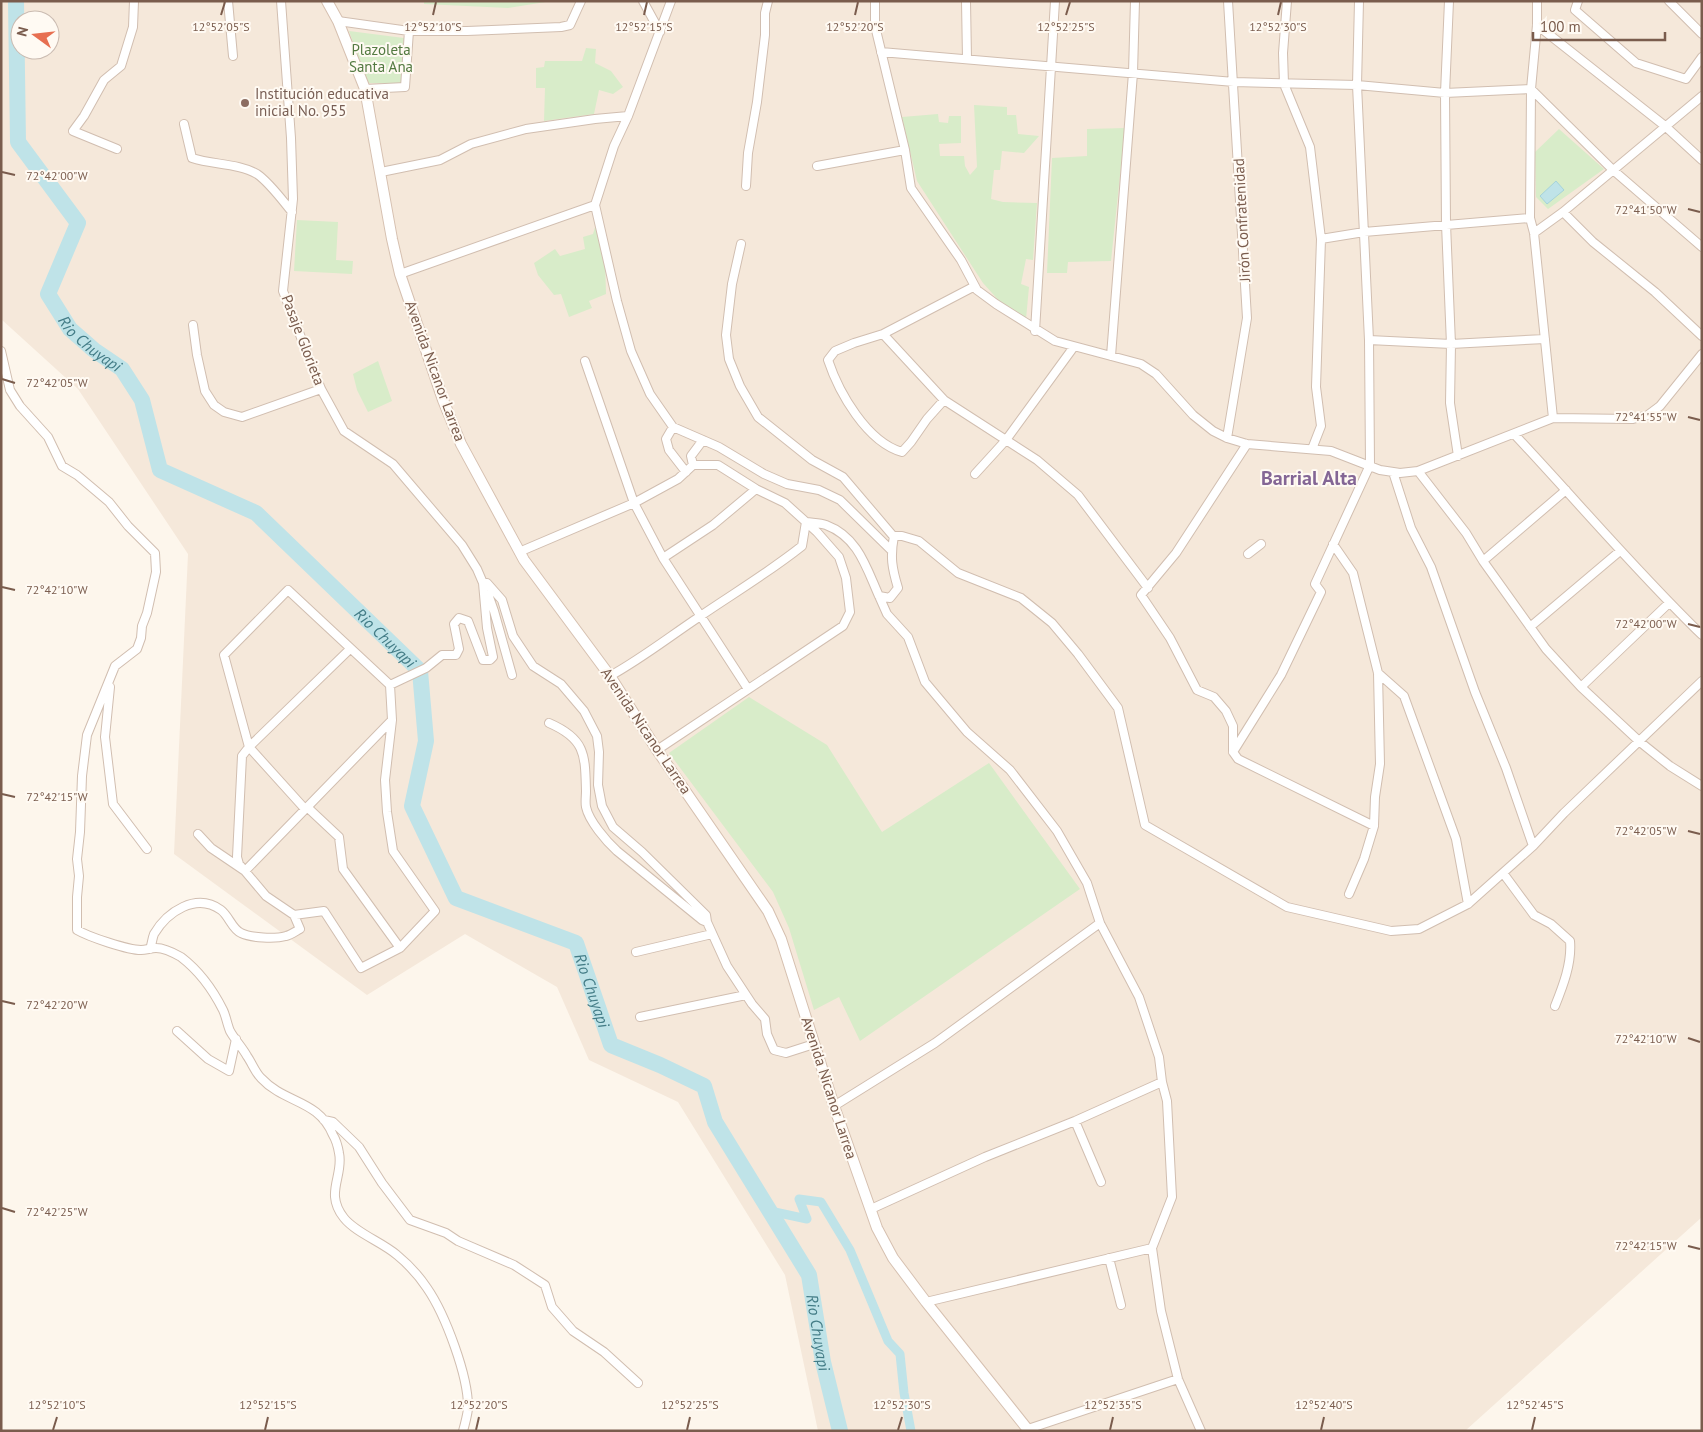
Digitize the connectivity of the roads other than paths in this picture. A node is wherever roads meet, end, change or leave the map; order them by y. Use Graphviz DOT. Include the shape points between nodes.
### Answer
graph roads {
  1 [pos="134,1"];
  2 [pos="228,1"];
  3 [pos="281,1"];
  4 [pos="327,1"];
  5 [pos="581,1"];
  6 [pos="643,1"];
  7 [pos="671,1"];
  8 [pos="768,1"];
  9 [pos="875,1"];
  10 [pos="966,1"];
  11 [pos="1055,1"];
  12 [pos="1135,1"];
  13 [pos="1228,1"];
  14 [pos="1287,1"];
  15 [pos="1359,1"];
  16 [pos="1448,1"];
  17 [pos="1536,1"];
  18 [pos="1578,1"];
  19 [pos="1669,1"];
  20 [pos="338,22"];
  21 [pos="1537,25"];
  22 [pos="409,31"];
  23 [pos="660,32"];
  24 [pos="1702,34"];
  25 [pos="882,52"];
  26 [pos="234,56"];
  27 [pos="1702,57"];
  28 [pos="967,59"];
  29 [pos="1052,67"];
  30 [pos="1134,73"];
  31 [pos="1234,82"];
  32 [pos="1284,84"];
  33 [pos="1358,85"];
  34 [pos="365,89"];
  35 [pos="1531,89"];
  36 [pos="1445,93"];
  37 [pos="1702,96"];
  38 [pos="628,116"];
  39 [pos="184,124"];
  40 [pos="1665,126"];
  41 [pos="117,148"];
  42 [pos="905,150"];
  43 [pos="1702,160"];
  44 [pos="817,166"];
  45 [pos="1613,170"];
  46 [pos="381,172"];
  47 [pos="746,186"];
  48 [pos="595,205"];
  49 [pos="292,212"];
  50 [pos="1563,212"];
  51 [pos="1530,218"];
  52 [pos="1446,224"];
  53 [pos="1364,232"];
  54 [pos="1534,233"];
  55 [pos="1321,239"];
  56 [pos="741,244"];
  57 [pos="1702,247"];
  58 [pos="400,274"];
  59 [pos="975,286"];
  60 [pos="193,325"];
  61 [pos="1036,330"];
  62 [pos="884,334"];
  63 [pos="1702,336"];
  64 [pos="1545,339"];
  65 [pos="1369,340"];
  66 [pos="1451,344"];
  67 [pos="1073,348"];
  68 [pos="1,351"];
  69 [pos="1702,354"];
  70 [pos="1111,356"];
  71 [pos="585,361"];
  72 [pos="321,389"];
  73 [pos="944,400"];
  74 [pos="1553,418"];
  75 [pos="673,427"];
  76 [pos="1515,434"];
  77 [pos="1227,438"];
  78 [pos="704,440"];
  79 [pos="1006,440"];
  80 [pos="1247,444"];
  81 [pos="1312,449"];
  82 [pos="1458,456"];
  83 [pos="693,465"];
  84 [pos="1370,465"];
  85 [pos="1418,471"];
  86 [pos="686,472"];
  87 [pos="1393,472"];
  88 [pos="975,474"];
  89 [pos="756,489"];
  90 [pos="1566,490"];
  91 [pos="634,503"];
  92 [pos="806,522"];
  93 [pos="894,537"];
  94 [pos="1261,544"];
  95 [pos="1333,544"];
  96 [pos="892,551"];
  97 [pos="1620,551"];
  98 [pos="519,552"];
  99 [pos="1248,554"];
  100 [pos="663,558"];
  101 [pos="1483,561"];
  102 [pos="483,583"];
  103 [pos="1148,588"];
  104 [pos="879,596"];
  105 [pos="1669,602"];
  106 [pos="699,617"];
  107 [pos="1530,627"];
  108 [pos="1702,635"];
  109 [pos="350,650"];
  110 [pos="1378,673"];
  111 [pos="512,675"];
  112 [pos="610,676"];
  113 [pos="111,678"];
  114 [pos="1702,681"];
  115 [pos="390,685"];
  116 [pos="1581,687"];
  117 [pos="748,689"];
  118 [pos="392,720"];
  119 [pos="549,723"];
  120 [pos="1640,742"];
  121 [pos="249,747"];
  122 [pos="657,750"];
  123 [pos="1233,752"];
  124 [pos="1702,786"];
  125 [pos="306,808"];
  126 [pos="1374,826"];
  127 [pos="198,834"];
  128 [pos="1533,846"];
  129 [pos="147,849"];
  130 [pos="244,871"];
  131 [pos="1503,873"];
  132 [pos="1349,894"];
  133 [pos="1468,904"];
  134 [pos="294,915"];
  135 [pos="707,922"];
  136 [pos="1100,924"];
  137 [pos="712,934"];
  138 [pos="400,948"];
  139 [pos="150,949"];
  140 [pos="636,952"];
  141 [pos="746,995"];
  142 [pos="1555,1006"];
  143 [pos="640,1017"];
  144 [pos="177,1031"];
  145 [pos="236,1039"];
  146 [pos="814,1044"];
  147 [pos="1162,1082"];
  148 [pos="834,1106"];
  149 [pos="324,1120"];
  150 [pos="1075,1121"];
  151 [pos="1101,1182"];
  152 [pos="871,1209"];
  153 [pos="1152,1248"];
  154 [pos="1109,1258"];
  155 [pos="926,1302"];
  156 [pos="1121,1305"];
  157 [pos="1178,1379"];
  158 [pos="638,1383"];
  159 [pos="1029,1430"];
  160 [pos="463,1431"];
  161 [pos="1201,1431"];
  1 -- 41 [label="street" via="133,27 121,66 104,80 73,131"];
  2 -- 26 [label="street"];
  3 -- 49 [label="street, Pasaje Glorieta" via="291,138"];
  4 -- 20 [label="main road, Avenida Nicanor Larrea"];
  5 -- 22 [label="street" via="570,25 561,27"];
  6 -- 23 [label="street"];
  7 -- 23 [label="street"];
  8 -- 47 [label="street"];
  9 -- 25 [label="street" via="875,26"];
  10 -- 28 [label="street"];
  11 -- 29 [label="street"];
  12 -- 30 [label="street"];
  13 -- 31 [label="street, Jirón Confratenidad"];
  14 -- 32 [label="street"];
  15 -- 33 [label="street"];
  16 -- 36 [label="street"];
  17 -- 21 [label="street"];
  18 -- 27 [label="street" via="1575,10 1636,63 1686,79"];
  19 -- 24 [label="street"];
  20 -- 22 [label="street"];
  20 -- 34 [label="main road, Avenida Nicanor Larrea"];
  21 -- 35 [label="street"];
  21 -- 40 [label="street"];
  22 -- 34 [label="street" via="405,88"];
  23 -- 38 [label="street"];
  25 -- 28 [label="street"];
  25 -- 42 [label="street"];
  28 -- 29 [label="street"];
  29 -- 30 [label="street"];
  29 -- 61 [label="street"];
  30 -- 31 [label="street"];
  30 -- 70 [label="street"];
  31 -- 32 [label="street"];
  31 -- 77 [label="street, Jirón Confratenidad" via="1247,318"];
  32 -- 33 [label="street"];
  32 -- 55 [label="street" via="1310,147"];
  33 -- 36 [label="street"];
  33 -- 53 [label="street"];
  34 -- 46 [label="main road, Avenida Nicanor Larrea"];
  35 -- 36 [label="street"];
  35 -- 45 [label="street"];
  35 -- 51 [label="street"];
  36 -- 52 [label="street"];
  37 -- 40 [label="street"];
  38 -- 46 [label="street" via="526,129 471,144 440,160"];
  38 -- 48 [label="street" via="614,146"];
  39 -- 49 [label="street" via="192,158 256,174"];
  40 -- 43 [label="street"];
  40 -- 45 [label="street"];
  42 -- 44 [label="street"];
  42 -- 59 [label="street" via="911,188"];
  45 -- 50 [label="street"];
  45 -- 57 [label="street"];
  46 -- 58 [label="main road, Avenida Nicanor Larrea"];
  48 -- 58 [label="street"];
  48 -- 75 [label="street" via="631,352 650,394"];
  49 -- 72 [label="street, Pasaje Glorieta" via="283,291"];
  50 -- 54 [label="street"];
  50 -- 63 [label="street"];
  51 -- 52 [label="street"];
  51 -- 54 [label="street"];
  52 -- 53 [label="street"];
  52 -- 66 [label="street"];
  53 -- 55 [label="street"];
  53 -- 65 [label="street"];
  54 -- 64 [label="street"];
  55 -- 81 [label="street" via="1316,387 1321,426"];
  56 -- 93 [label="street" via="726,335 729,359 740,386 758,417 812,460 843,477"];
  58 -- 98 [label="main road, Avenida Nicanor Larrea" via="461,444"];
  59 -- 61 [label="street"];
  59 -- 62 [label="street"];
  60 -- 72 [label="street" via="205,391 214,405 224,412 242,417"];
  61 -- 67 [label="street"];
  62 -- 73 [label="street"];
  62 -- 73 [label="street" via="835,351 828,360 843,396 872,433 891,449 902,452"];
  64 -- 66 [label="street"];
  64 -- 74 [label="street"];
  65 -- 66 [label="street"];
  65 -- 84 [label="street"];
  66 -- 82 [label="street" via="1450,403"];
  67 -- 70 [label="street"];
  67 -- 79 [label="street"];
  68 -- 113 [label="street" via="10,390 48,437 62,466 109,502 155,553 156,572 141,638 136,649 115,666"];
  69 -- 74 [label="street" via="1660,406 1648,415 1633,419"];
  70 -- 77 [label="street" via="1141,364 1156,374 1193,414"];
  71 -- 91 [label="street"];
  72 -- 102 [label="street, Pasaje Glorieta" via="344,431 393,464 462,546"];
  73 -- 79 [label="street"];
  74 -- 76 [label="street"];
  75 -- 78 [label="street"];
  75 -- 86 [label="street" via="666,439 669,450"];
  76 -- 82 [label="street"];
  76 -- 90 [label="street"];
  77 -- 80 [label="street"];
  78 -- 83 [label="street" via="691,456"];
  78 -- 96 [label="street" via="764,474 787,484 819,490 840,500"];
  79 -- 88 [label="street"];
  79 -- 103 [label="street" via="1037,460 1078,495"];
  80 -- 81 [label="street"];
  80 -- 103 [label="street" via="1176,553"];
  81 -- 84 [label="street" via="1331,450"];
  82 -- 85 [label="street"];
  83 -- 86 [label="street"];
  83 -- 89 [label="street" via="718,465"];
  84 -- 87 [label="street"];
  84 -- 95 [label="street"];
  85 -- 87 [label="street"];
  85 -- 101 [label="street" via="1466,532"];
  86 -- 91 [label="street"];
  87 -- 128 [label="street" via="1411,528 1431,567"];
  89 -- 92 [label="street" via="785,503"];
  89 -- 100 [label="street" via="713,525"];
  90 -- 97 [label="street"];
  90 -- 101 [label="street"];
  91 -- 98 [label="street"];
  91 -- 100 [label="street"];
  92 -- 104 [label="street" via="825,524 846,536 862,557"];
  92 -- 106 [label="street" via="802,546"];
  92 -- 117 [label="street" via="839,557 846,578 850,612 843,626"];
  93 -- 96 [label="street"];
  93 -- 133 [label="street" via="919,541 958,573 1021,598 1052,623 1118,708 1145,825 1287,908 1391,931 1419,930"];
  94 -- 99 [label="street"];
  95 -- 110 [label="street" via="1353,573"];
  95 -- 123 [label="street" via="1315,584 1321,592 1281,675"];
  96 -- 104 [label="street" via="891,566 898,588 890,598"];
  97 -- 105 [label="street"];
  97 -- 107 [label="street"];
  98 -- 112 [label="main road, Avenida Nicanor Larrea"];
  100 -- 106 [label="street"];
  101 -- 107 [label="street"];
  102 -- 111 [label="street, Pasaje Glorieta"];
  102 -- 115 [label="street" via="487,628 494,656 483,660 468,621 459,618 454,624 459,649 456,655 442,655 426,668"];
  102 -- 135 [label="street" via="487,583 502,600 514,636 533,666 561,684 584,711 597,736 598,785 602,806 612,827 687,896 706,916"];
  103 -- 123 [label="street" via="1141,595 1170,638 1197,690 1214,697 1226,711 1233,726"];
  104 -- 136 [label="street" via="887,614 908,637 925,682 967,732 1010,770 1058,831 1087,883"];
  105 -- 108 [label="street"];
  105 -- 116 [label="street"];
  106 -- 112 [label="street"];
  106 -- 117 [label="street"];
  107 -- 116 [label="street"];
  109 -- 115 [label="street"];
  109 -- 121 [label="street"];
  109 -- 121 [label="street" via="288,590 224,656"];
  110 -- 126 [label="street" via="1380,764"];
  110 -- 133 [label="street" via="1404,696 1456,839"];
  112 -- 122 [label="main road, Avenida Nicanor Larrea"];
  113 -- 129 [label="street" via="105,737 113,804"];
  113 -- 139 [label="street" via="87,735 77,859 77,930 125,947"];
  114 -- 120 [label="street"];
  115 -- 118 [label="street"];
  116 -- 120 [label="street"];
  117 -- 122 [label="street"];
  118 -- 125 [label="street"];
  118 -- 138 [label="street" via="385,780 393,851 435,911"];
  119 -- 135 [label="street" via="574,738 584,754 585,806 607,841"];
  120 -- 124 [label="street"];
  120 -- 128 [label="street"];
  121 -- 125 [label="street"];
  121 -- 130 [label="street" via="242,756 237,857"];
  122 -- 146 [label="main road, Avenida Nicanor Larrea" via="768,911"];
  123 -- 126 [label="street" via="1238,759"];
  125 -- 130 [label="street"];
  125 -- 138 [label="street" via="339,837 343,869"];
  126 -- 132 [label="street"];
  127 -- 130 [label="street" via="211,848"];
  128 -- 131 [label="street"];
  130 -- 134 [label="street" via="266,896"];
  131 -- 133 [label="street"];
  131 -- 142 [label="street" via="1534,915 1551,924 1570,941 1571,952"];
  134 -- 138 [label="street" via="324,911 361,968"];
  134 -- 139 [label="street" via="300,929 286,936 256,937 239,933 223,912 198,902 178,908 163,921"];
  135 -- 137 [label="street"];
  136 -- 147 [label="street" via="1139,997 1159,1057"];
  136 -- 148 [label="street" via="935,1043"];
  137 -- 140 [label="street"];
  137 -- 141 [label="street"];
  139 -- 145 [label="street" via="168,950 201,975 223,1010"];
  141 -- 143 [label="street"];
  141 -- 146 [label="street" via="765,1018 774,1050 786,1053"];
  144 -- 145 [label="street" via="208,1059 229,1071"];
  145 -- 149 [label="street" via="259,1077 286,1096 309,1106"];
  146 -- 148 [label="main road, Avenida Nicanor Larrea"];
  147 -- 150 [label="street"];
  147 -- 153 [label="street" via="1167,1101 1172,1197"];
  148 -- 152 [label="main road, Avenida Nicanor Larrea"];
  149 -- 158 [label="street" via="333,1122 359,1147 410,1220 514,1265 545,1285 552,1307 573,1331 604,1352"];
  149 -- 160 [label="street" via="340,1154 334,1189 344,1219 395,1253 434,1299 457,1354 466,1386 468,1410"];
  150 -- 151 [label="street"];
  150 -- 152 [label="street" via="985,1157"];
  152 -- 155 [label="main road, Avenida Nicanor Larrea" via="893,1258"];
  153 -- 154 [label="street"];
  153 -- 157 [label="street" via="1161,1311"];
  154 -- 155 [label="street"];
  154 -- 156 [label="street"];
  155 -- 159 [label="main road, Avenida Nicanor Larrea"];
  157 -- 159 [label="street"];
  157 -- 161 [label="street"];
}
